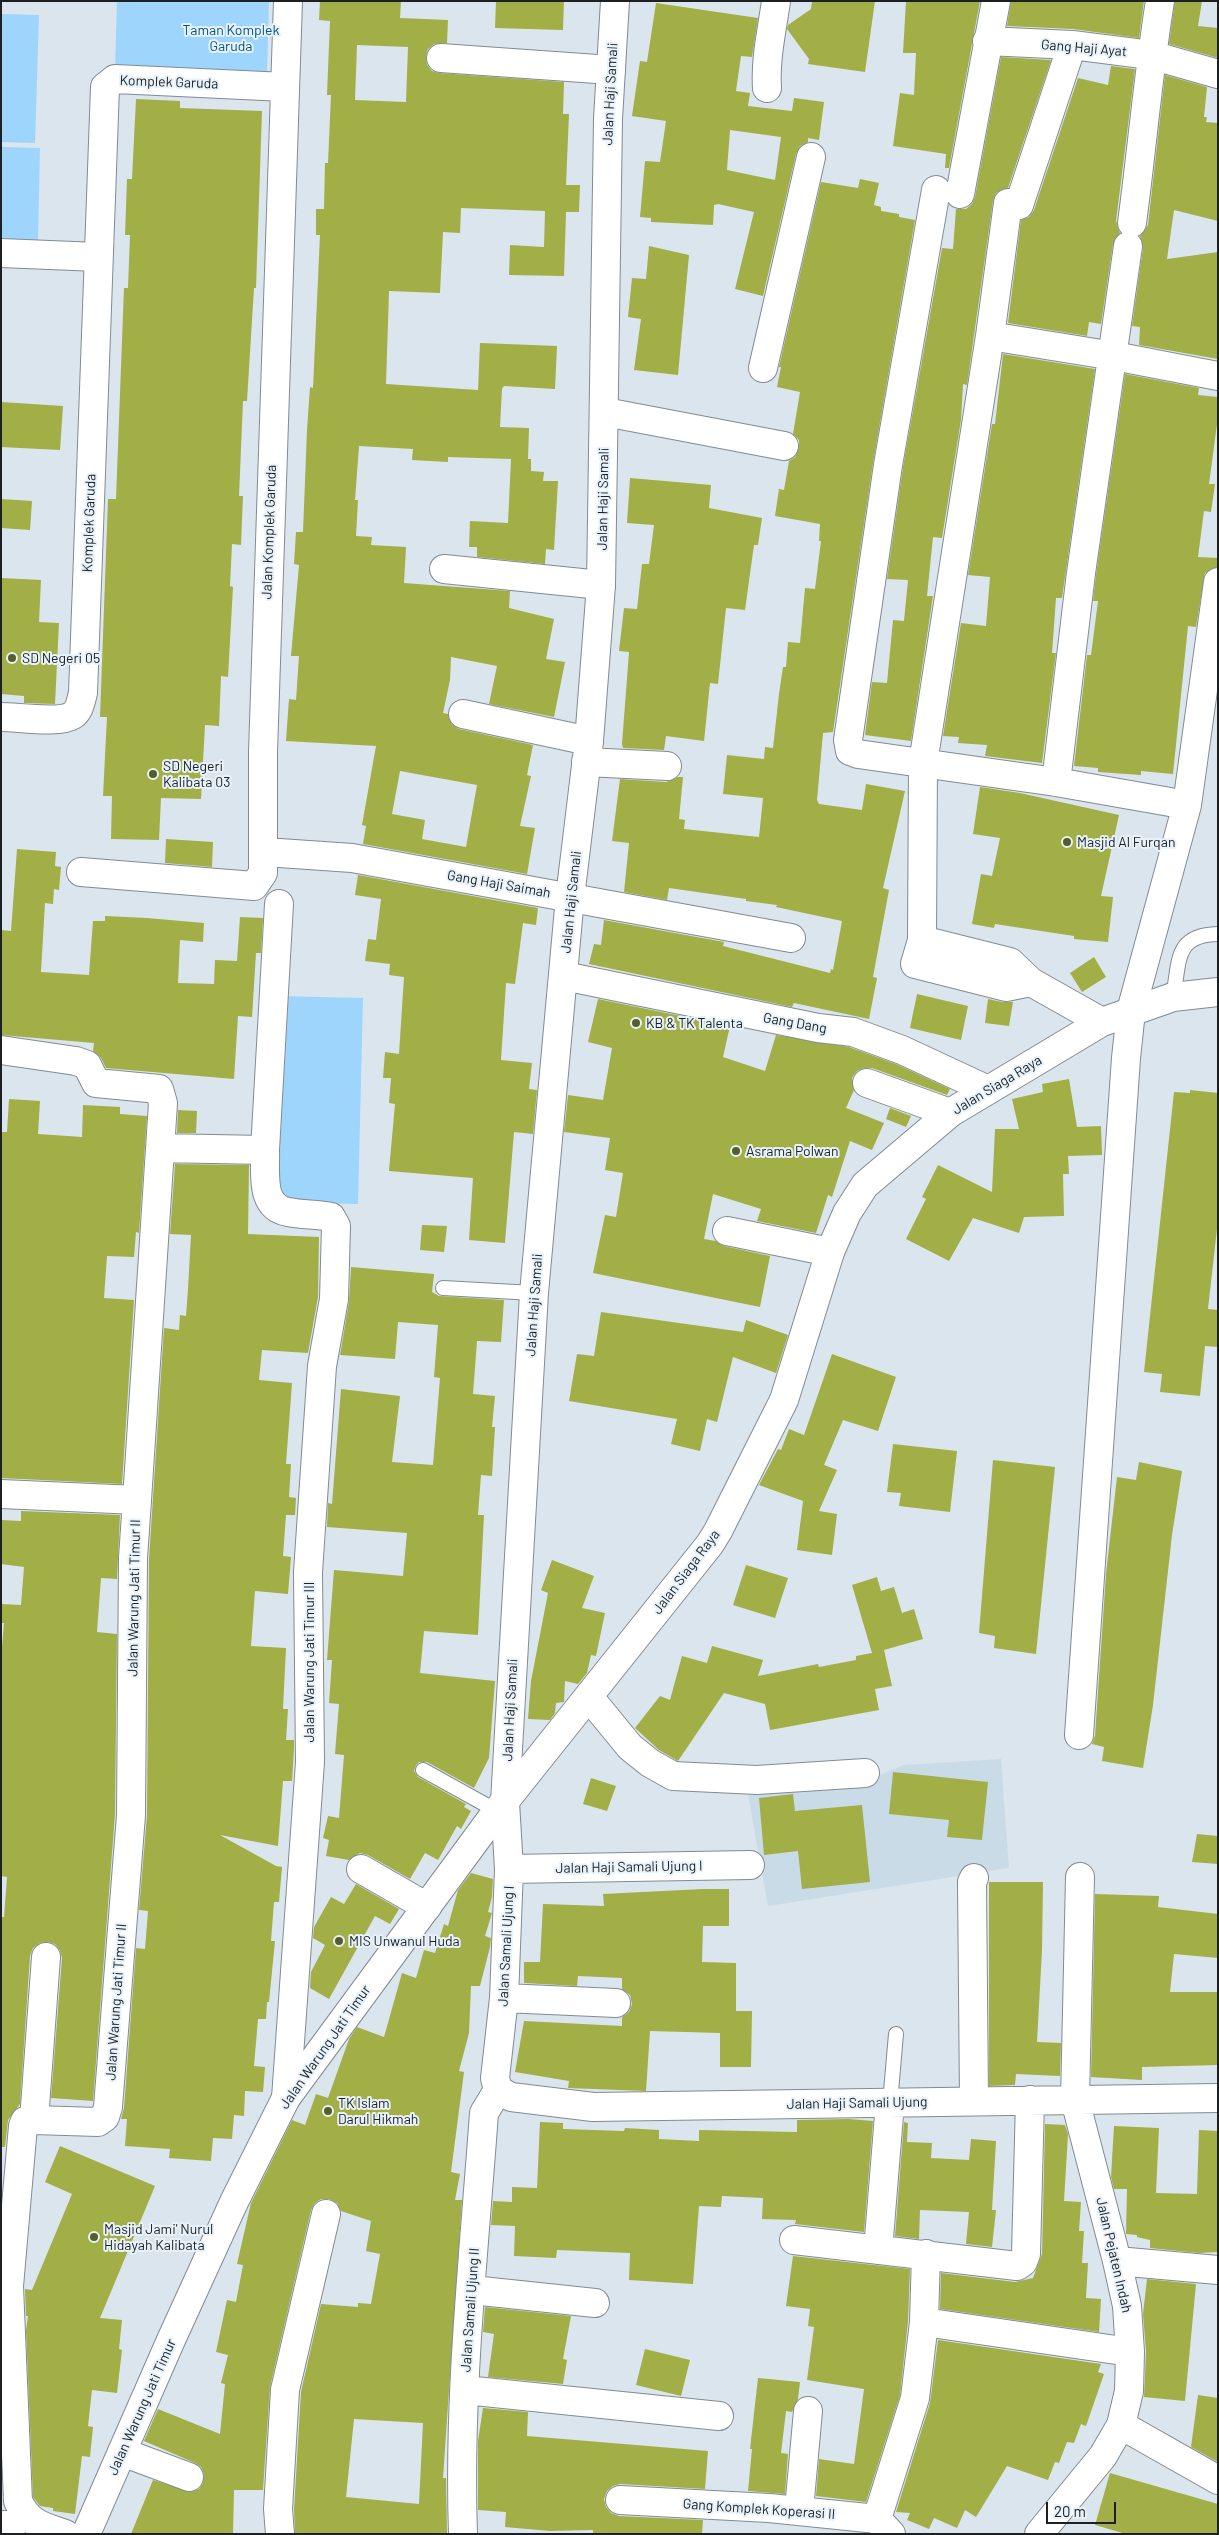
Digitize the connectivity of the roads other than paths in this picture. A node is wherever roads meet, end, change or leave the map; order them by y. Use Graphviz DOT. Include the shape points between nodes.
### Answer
graph roads {
  1 [pos="288,1"];
  2 [pos="615,1"];
  3 [pos="776,1"];
  4 [pos="996,1"];
  5 [pos="1160,1"];
  6 [pos="987,41"];
  7 [pos="1072,45"];
  8 [pos="1151,55"];
  9 [pos="441,58"];
  10 [pos="610,70"];
  11 [pos="1218,74"];
  12 [pos="285,87"];
  13 [pos="766,88"];
  14 [pos="811,157"];
  15 [pos="1,253"];
  16 [pos="98,257"];
  17 [pos="990,336"];
  18 [pos="1114,356"];
  19 [pos="763,368"];
  20 [pos="1218,376"];
  21 [pos="605,412"];
  22 [pos="784,446"];
  23 [pos="444,569"];
  24 [pos="1218,582"];
  25 [pos="601,585"];
  26 [pos="463,714"];
  27 [pos="1,717"];
  28 [pos="588,752"];
  29 [pos="923,763"];
  30 [pos="667,766"];
  31 [pos="1056,782"];
  32 [pos="1187,805"];
  33 [pos="265,852"];
  34 [pos="81,872"];
  35 [pos="570,897"];
  36 [pos="279,904"];
  37 [pos="1218,934"];
  38 [pos="791,938"];
  39 [pos="564,976"];
  40 [pos="1218,992"];
  41 [pos="1173,997"];
  42 [pos="1131,1011"];
  43 [pos="1102,1022"];
  44 [pos="1,1050"];
  45 [pos="868,1083"];
  46 [pos="988,1090"];
  47 [pos="950,1113"];
  48 [pos="160,1148"];
  49 [pos="265,1150"];
  50 [pos="727,1231"];
  51 [pos="830,1252"];
  52 [pos="443,1288"];
  53 [pos="534,1293"];
  54 [pos="1,1494"];
  55 [pos="137,1500"];
  56 [pos="589,1697"];
  57 [pos="1079,1735"];
  58 [pos="423,1770"];
  59 [pos="865,1773"];
  60 [pos="501,1807"];
  61 [pos="750,1865"];
  62 [pos="361,1868"];
  63 [pos="509,1869"];
  64 [pos="1080,1877"];
  65 [pos="974,1878"];
  66 [pos="427,1907"];
  67 [pos="46,1957"];
  68 [pos="504,1998"];
  69 [pos="616,2003"];
  70 [pos="896,2034"];
  71 [pos="498,2090"];
  72 [pos="286,2098"];
  73 [pos="1218,2098"];
  74 [pos="1030,2100"];
  75 [pos="1075,2100"];
  76 [pos="974,2101"];
  77 [pos="890,2102"];
  78 [pos="19,2131"];
  79 [pos="326,2214"];
  80 [pos="794,2240"];
  81 [pos="878,2250"];
  82 [pos="926,2254"];
  83 [pos="1118,2261"];
  84 [pos="1218,2270"];
  85 [pos="5,2286"];
  86 [pos="472,2290"];
  87 [pos="595,2303"];
  88 [pos="924,2322"];
  89 [pos="1130,2352"];
  90 [pos="465,2390"];
  91 [pos="808,2411"];
  92 [pos="719,2416"];
  93 [pos="7,2425"];
  94 [pos="1121,2425"];
  95 [pos="122,2452"];
  96 [pos="189,2477"];
  97 [pos="1218,2480"];
  98 [pos="620,2500"];
  99 [pos="799,2510"];
  100 [pos="13,2520"];
  101 [pos="884,2526"];
  102 [pos="65,2534"];
  103 [pos="86,2534"];
  104 [pos="280,2534"];
  105 [pos="463,2534"];
  106 [pos="1039,2534"];
  1 -- 12 [label="street, Jalan Komplek Garuda"];
  2 -- 10 [label="street, Jalan Haji Samali"];
  3 -- 13 [label="street" via="766,63"];
  4 -- 6 [label="street"];
  5 -- 8 [label="street"];
  6 -- 7 [label="street, Gang Haji Ayat"];
  6 -- 29 [label="street" via="948,192 888,465 848,740 850,750 858,754"];
  7 -- 8 [label="street, Gang Haji Ayat"];
  7 -- 17 [label="street" via="1014,204"];
  8 -- 11 [label="street, Gang Haji Ayat"];
  8 -- 18 [label="street" via="1143,141"];
  9 -- 10 [label="street"];
  10 -- 21 [label="street, Jalan Haji Samali"];
  12 -- 16 [label="street, Komplek Garuda" via="114,79 108,82 105,87"];
  12 -- 33 [label="street, Jalan Komplek Garuda" via="263,742"];
  14 -- 19 [label="street"];
  15 -- 16 [label="street"];
  16 -- 27 [label="street, Komplek Garuda" via="83,693 74,714 61,719"];
  17 -- 18 [label="street"];
  17 -- 29 [label="street"];
  18 -- 20 [label="street"];
  18 -- 31 [label="street" via="1081,574"];
  21 -- 22 [label="street"];
  21 -- 25 [label="street, Jalan Haji Samali"];
  23 -- 25 [label="street"];
  24 -- 32 [label="street"];
  25 -- 28 [label="street, Jalan Haji Samali"];
  26 -- 28 [label="street"];
  28 -- 30 [label="street"];
  28 -- 35 [label="street, Jalan Haji Samali"];
  29 -- 31 [label="street"];
  29 -- 43 [label="street" via="922,940 915,964 1006,987 1031,982"];
  31 -- 32 [label="street"];
  32 -- 42 [label="street"];
  33 -- 34 [label="street, Jalan Komplek Garuda" via="263,873 254,886"];
  33 -- 35 [label="street, Gang Haji Saimah" via="352,858"];
  35 -- 38 [label="street, Gang Haji Saimah"];
  35 -- 39 [label="street, Jalan Haji Samali"];
  36 -- 49 [label="street"];
  37 -- 41 [label="lane" via="1200,934 1189,939 1182,949"];
  39 -- 46 [label="street, Gang Dang" via="818,1028 852,1032 902,1050"];
  39 -- 53 [label="street, Jalan Haji Samali"];
  40 -- 41 [label="street, Jalan Siaga Raya"];
  41 -- 42 [label="street, Jalan Siaga Raya"];
  42 -- 43 [label="street, Jalan Siaga Raya"];
  42 -- 57 [label="street"];
  43 -- 46 [label="street, Jalan Siaga Raya"];
  44 -- 48 [label="street" via="76,1061 87,1065 96,1083 159,1088 163,1104"];
  45 -- 47 [label="street"];
  46 -- 47 [label="street, Jalan Siaga Raya"];
  47 -- 51 [label="street, Jalan Siaga Raya" via="866,1185 847,1213"];
  48 -- 49 [label="street"];
  48 -- 55 [label="street"];
  49 -- 72 [label="street, Jalan Warung Jati Timur III" via="266,1191 273,1204 286,1212 331,1218 336,1226 334,1299 322,1366 310,1552 310,1762"];
  50 -- 51 [label="street"];
  51 -- 56 [label="street, Jalan Siaga Raya" via="784,1400 718,1530"];
  52 -- 53 [label="lane"];
  53 -- 60 [label="street, Jalan Haji Samali"];
  54 -- 55 [label="street, Jalan Warung Jati Timur II"];
  55 -- 78 [label="street, Jalan Warung Jati Timur II" via="133,1558 130,1815 108,2107 105,2117 98,2122"];
  56 -- 59 [label="street" via="630,1747 673,1776 757,1780"];
  56 -- 60 [label="street, Jalan Siaga Raya"];
  58 -- 60 [label="lane"];
  60 -- 63 [label="street, Jalan Samali Ujung I"];
  60 -- 66 [label="street, Jalan Warung Jati Timur"];
  61 -- 63 [label="street, Jalan Haji Samali Ujung I"];
  62 -- 66 [label="street"];
  63 -- 68 [label="street, Jalan Samali Ujung I"];
  64 -- 75 [label="street, Jalan Pejaten Indah"];
  65 -- 76 [label="street"];
  66 -- 72 [label="street, Jalan Warung Jati Timur"];
  67 -- 78 [label="street"];
  68 -- 69 [label="street"];
  68 -- 71 [label="street, Jalan Samali Ujung I" via="494,2078"];
  70 -- 77 [label="lane"];
  71 -- 77 [label="street, Jalan Haji Samali Ujung" via="511,2097 593,2106"];
  71 -- 86 [label="street, Jalan Samali Ujung II" via="484,2113"];
  72 -- 95 [label="street, Jalan Warung Jati Timur" via="230,2211"];
  73 -- 75 [label="street, Jalan Haji Samali Ujung"];
  74 -- 75 [label="street, Jalan Haji Samali Ujung"];
  74 -- 76 [label="street, Jalan Haji Samali Ujung"];
  74 -- 82 [label="street" via="1026,2254 1023,2262 1017,2266"];
  75 -- 83 [label="street, Jalan Pejaten Indah"];
  76 -- 77 [label="street, Jalan Haji Samali Ujung"];
  77 -- 81 [label="street"];
  78 -- 85 [label="street"];
  79 -- 104 [label="street" via="285,2390 278,2509"];
  80 -- 81 [label="street"];
  81 -- 82 [label="street"];
  82 -- 88 [label="street"];
  83 -- 84 [label="street"];
  83 -- 89 [label="street, Jalan Pejaten Indah" via="1127,2306"];
  85 -- 93 [label="street"];
  86 -- 87 [label="street"];
  86 -- 90 [label="street, Jalan Samali Ujung II"];
  88 -- 89 [label="street"];
  88 -- 101 [label="street" via="915,2398"];
  89 -- 94 [label="street, Jalan Pejaten Indah" via="1129,2391"];
  90 -- 92 [label="street"];
  90 -- 105 [label="street, Jalan Samali Ujung II" via="461,2485"];
  91 -- 99 [label="street"];
  93 -- 100 [label="street" via="18,2501"];
  94 -- 97 [label="street"];
  94 -- 106 [label="street, Jalan Pejaten Indah" via="1103,2456"];
  95 -- 96 [label="street"];
  95 -- 103 [label="street, Jalan Warung Jati Timur"];
  98 -- 99 [label="street, Gang Komplek Koperasi II"];
  99 -- 101 [label="street, Gang Komplek Koperasi II"];
  100 -- 102 [label="street"];
}
